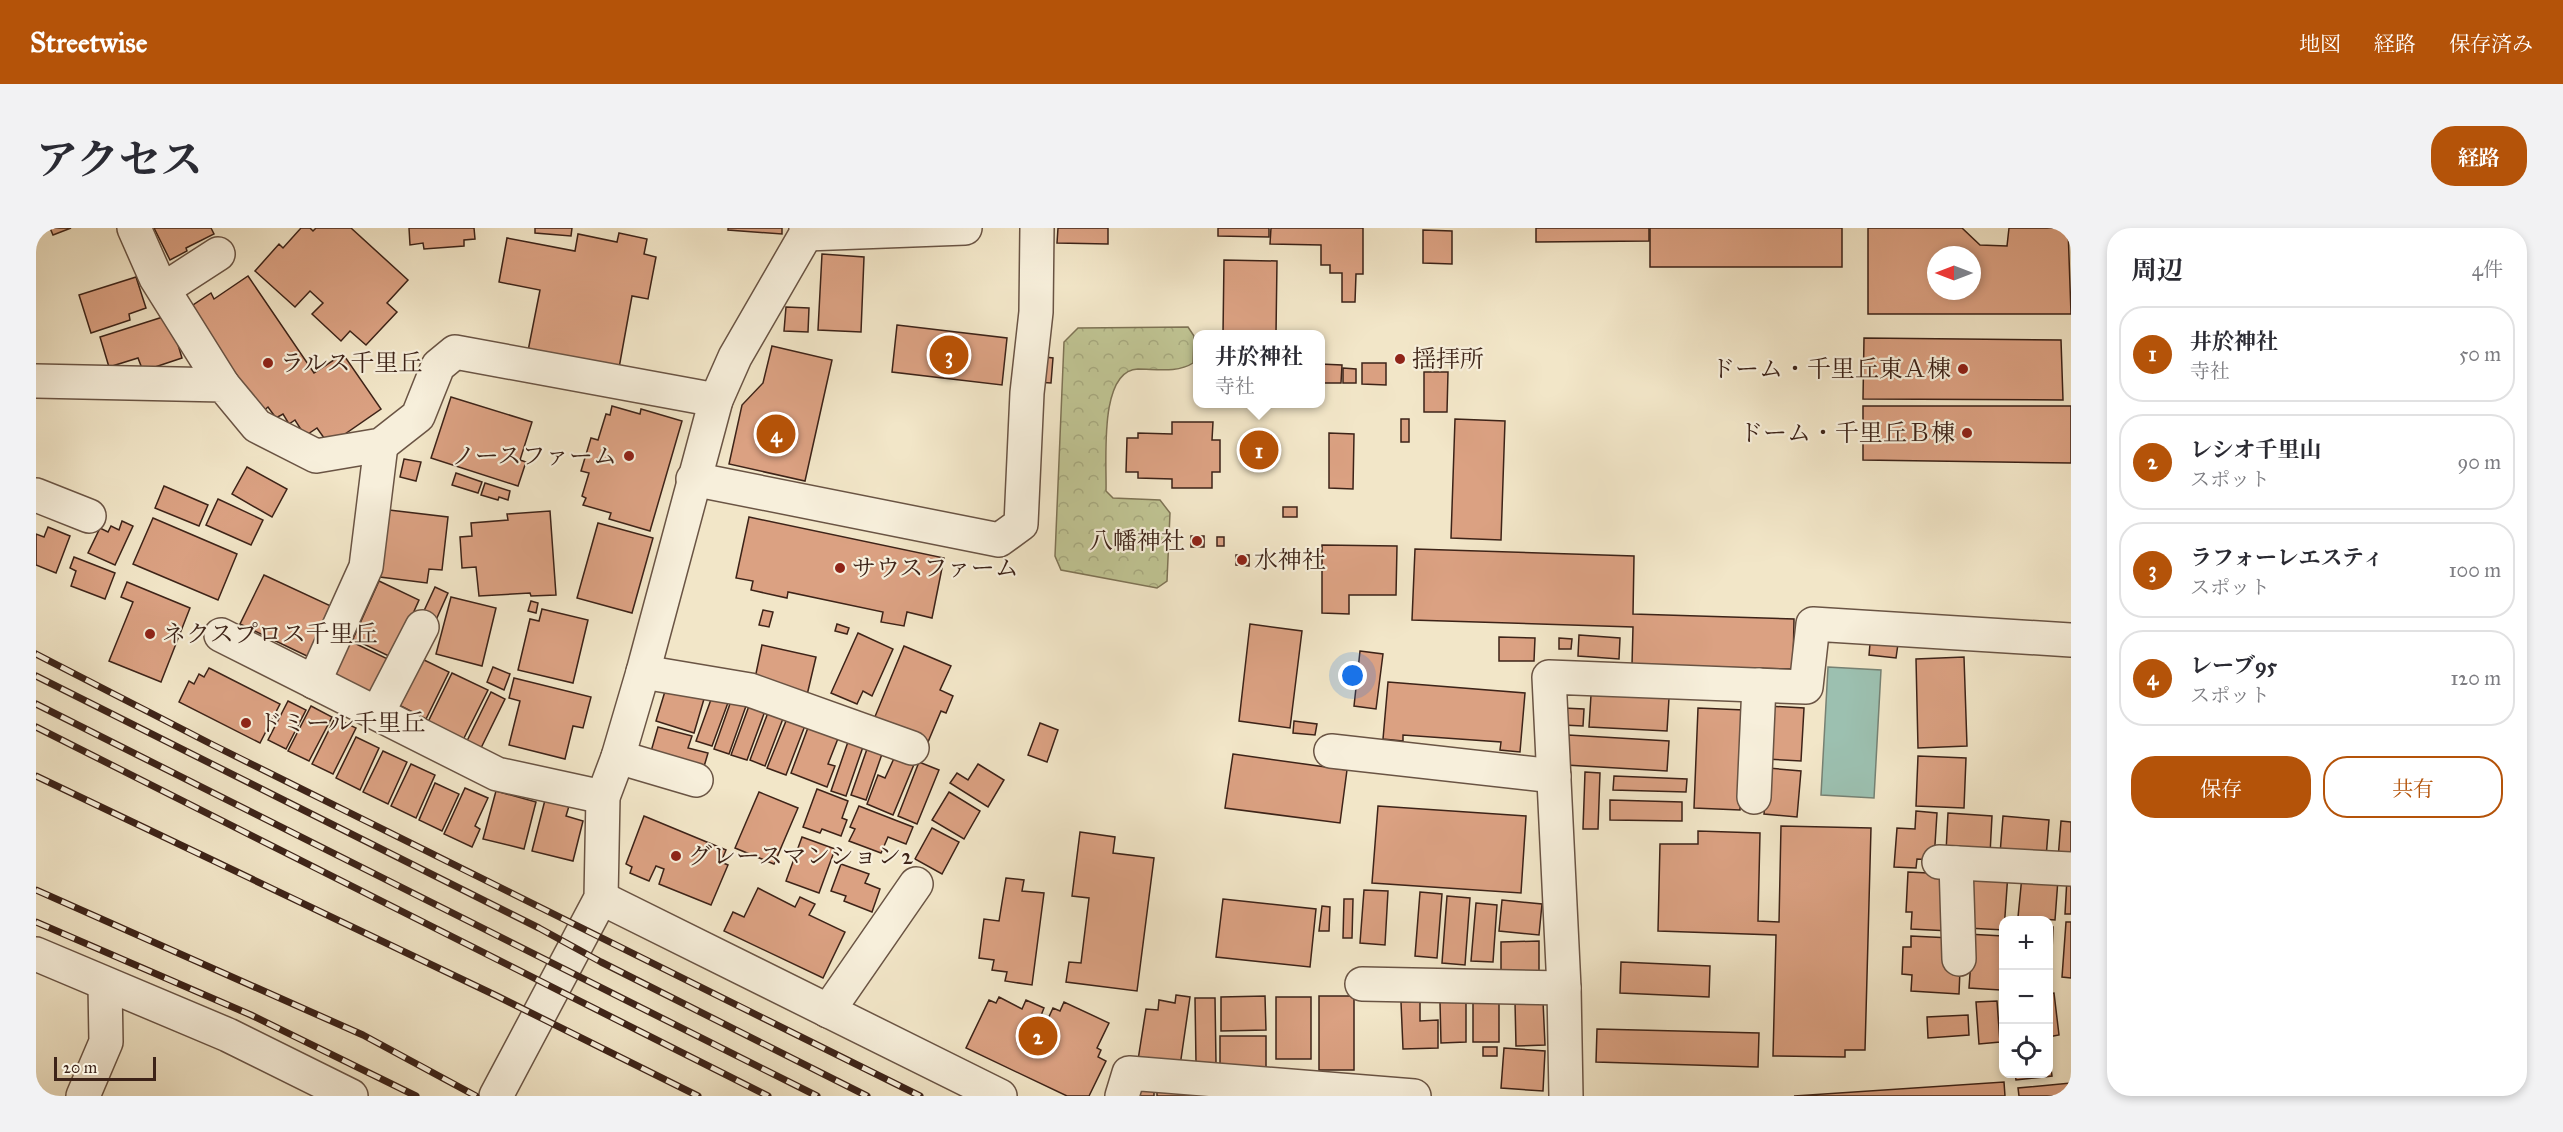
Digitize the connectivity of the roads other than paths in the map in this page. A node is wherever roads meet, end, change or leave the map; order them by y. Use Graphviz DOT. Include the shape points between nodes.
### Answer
graph roads {
  1 [pos="134,228"];
  2 [pos="965,228"];
  3 [pos="1037,228"];
  4 [pos="806,231"];
  5 [pos="218,254"];
  6 [pos="164,290"];
  7 [pos="36,381"];
  8 [pos="223,385"];
  9 [pos="716,400"];
  10 [pos="381,445"];
  11 [pos="693,479"];
  12 [pos="36,495"];
  13 [pos="89,516"];
  14 [pos="422,627"];
  15 [pos="221,635"];
  16 [pos="2071,640"];
  17 [pos="643,672"];
  18 [pos="314,682"];
  19 [pos="1759,685"];
  20 [pos="378,712"];
  21 [pos="912,748"];
  22 [pos="1331,752"];
  23 [pos="618,757"];
  24 [pos="1554,776"];
  25 [pos="696,780"];
  26 [pos="603,796"];
  27 [pos="1754,797"];
  28 [pos="2071,869"];
  29 [pos="915,884"];
  30 [pos="601,898"];
  31 [pos="36,954"];
  32 [pos="1959,959"];
  33 [pos="105,984"];
  34 [pos="1362,984"];
  35 [pos="1564,988"];
  36 [pos="828,1011"];
  37 [pos="82,1096"];
  38 [pos="351,1096"];
  39 [pos="495,1096"];
  40 [pos="1000,1096"];
  41 [pos="1122,1096"];
  42 [pos="1414,1096"];
  43 [pos="1566,1096"];
  1 -- 6 [label="street"];
  2 -- 4 [label="street"];
  3 -- 11 [label="street" via="1036,312 1027,393 1021,524 999,540"];
  4 -- 9 [label="street" via="735,357"];
  5 -- 6 [label="street"];
  6 -- 8 [label="street"];
  7 -- 8 [label="street"];
  8 -- 10 [label="street" via="257,426 316,456"];
  9 -- 10 [label="street" via="455,352 438,366 418,416"];
  9 -- 11 [label="street"];
  10 -- 18 [label="street" via="366,567"];
  11 -- 17 [label="street"];
  12 -- 13 [label="street"];
  14 -- 20 [label="street"];
  15 -- 18 [label="street"];
  16 -- 19 [label="street" via="1813,624 1806,687"];
  17 -- 21 [label="street" via="750,690"];
  17 -- 23 [label="street"];
  18 -- 20 [label="street"];
  19 -- 24 [label="street" via="1549,677"];
  19 -- 27 [label="street"];
  20 -- 26 [label="street" via="497,774"];
  22 -- 24 [label="street"];
  23 -- 25 [label="street"];
  23 -- 26 [label="street"];
  24 -- 35 [label="street"];
  26 -- 30 [label="street"];
  28 -- 32 [label="street" via="1947,863"];
  29 -- 36 [label="street"];
  30 -- 36 [label="street"];
  30 -- 39 [label="street"];
  31 -- 33 [label="street"];
  33 -- 37 [label="street" via="106,1042"];
  33 -- 38 [label="street" via="228,1035"];
  34 -- 35 [label="street"];
  35 -- 43 [label="street"];
  36 -- 40 [label="street"];
  41 -- 42 [label="street" via="1129,1073"];
}
